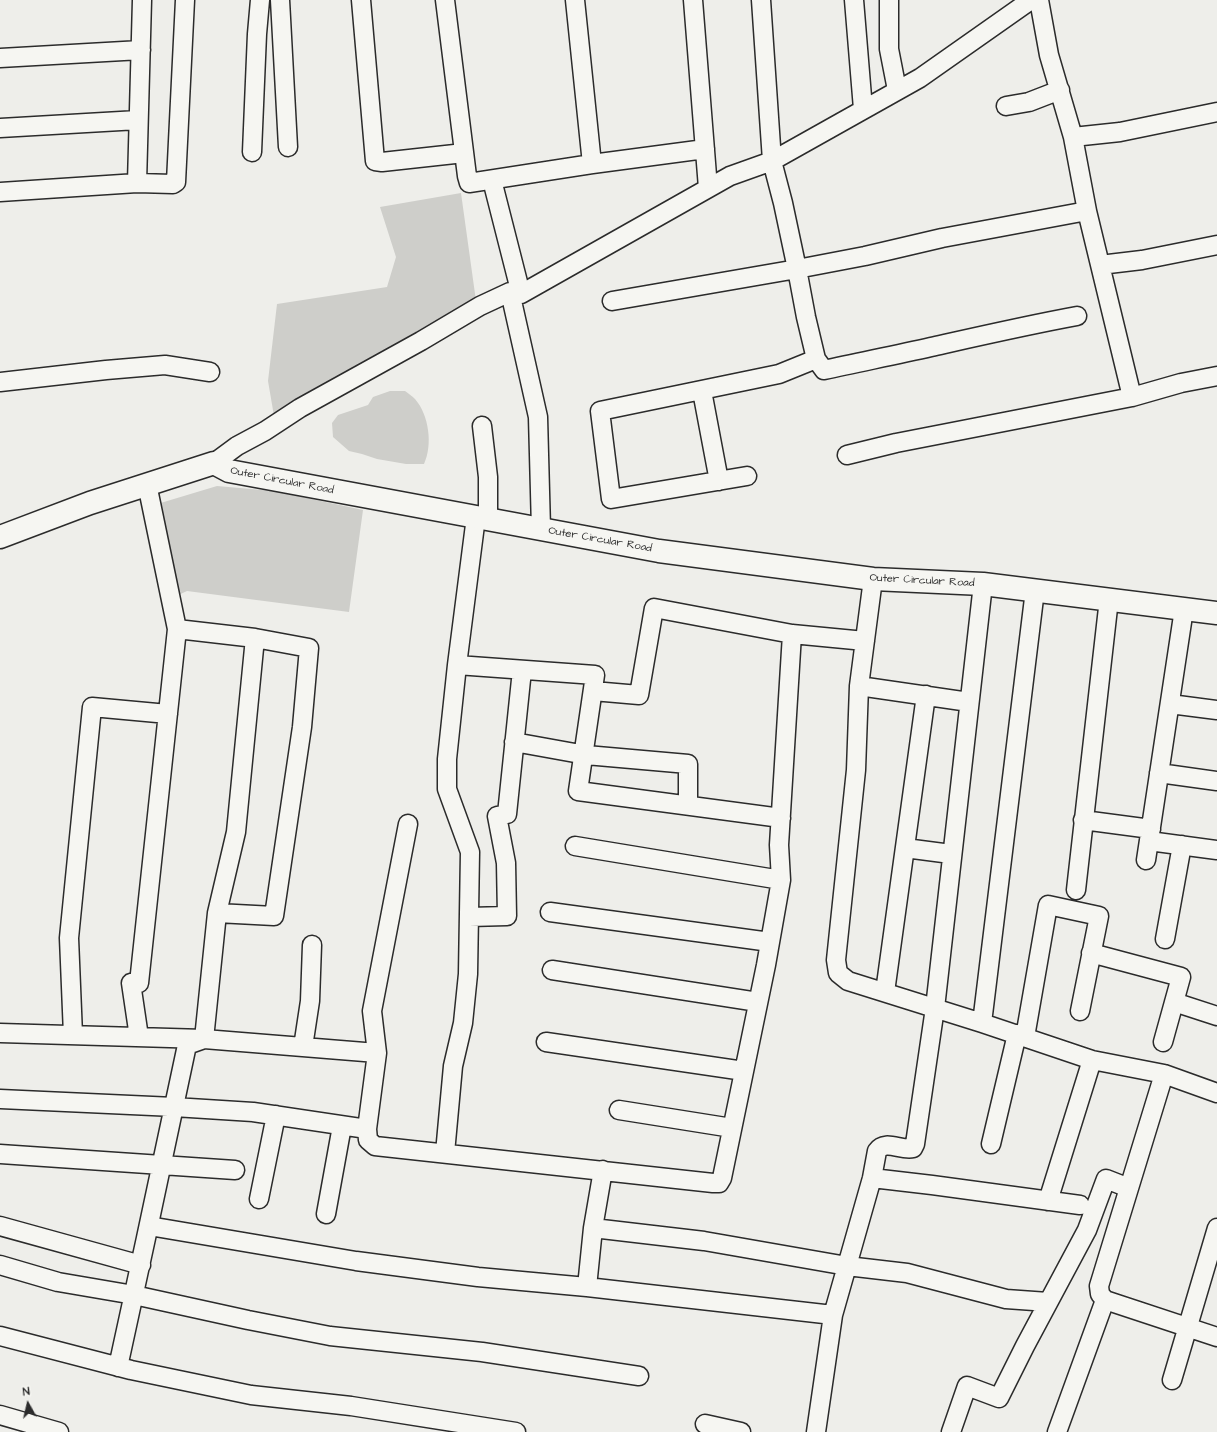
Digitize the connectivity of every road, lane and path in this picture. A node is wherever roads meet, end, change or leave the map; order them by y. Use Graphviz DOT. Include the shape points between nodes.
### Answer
graph roads {
  1 [pos="142,0"];
  2 [pos="185,0"];
  3 [pos="260,0"];
  4 [pos="280,0"];
  5 [pos="361,0"];
  6 [pos="445,0"];
  7 [pos="575,0"];
  8 [pos="693,0"];
  9 [pos="761,0"];
  10 [pos="854,0"];
  11 [pos="889,0"];
  12 [pos="1032,0"];
  13 [pos="1039,0"];
  14 [pos="141,50"];
  15 [pos="0,58"];
  16 [pos="897,90"];
  17 [pos="1060,90"];
  18 [pos="1006,106"];
  19 [pos="864,109"];
  20 [pos="1217,112"];
  21 [pos="138,120"];
  22 [pos="0,128"];
  23 [pos="1073,137"];
  24 [pos="288,148"];
  25 [pos="705,149"];
  26 [pos="252,152"];
  27 [pos="464,153"];
  28 [pos="772,161"];
  29 [pos="592,164"];
  30 [pos="492,180"];
  31 [pos="137,183"];
  32 [pos="708,188"];
  33 [pos="0,192"];
  34 [pos="1086,211"];
  35 [pos="1217,246"];
  36 [pos="1100,265"];
  37 [pos="797,269"];
  38 [pos="515,293"];
  39 [pos="612,301"];
  40 [pos="1077,316"];
  41 [pos="816,358"];
  42 [pos="210,372"];
  43 [pos="1217,376"];
  44 [pos="0,382"];
  45 [pos="702,390"];
  46 [pos="1132,397"];
  47 [pos="482,426"];
  48 [pos="847,455"];
  49 [pos="214,463"];
  50 [pos="747,476"];
  51 [pos="719,481"];
  52 [pos="147,484"];
  53 [pos="482,519"];
  54 [pos="541,529"];
  55 [pos="0,537"];
  56 [pos="873,578"];
  57 [pos="982,584"];
  58 [pos="1035,590"];
  59 [pos="1109,599"];
  60 [pos="1184,609"];
  61 [pos="1217,613"];
  62 [pos="177,629"];
  63 [pos="792,634"];
  64 [pos="255,638"];
  65 [pos="865,641"];
  66 [pos="457,665"];
  67 [pos="522,670"];
  68 [pos="859,686"];
  69 [pos="593,691"];
  70 [pos="926,695"];
  71 [pos="969,702"];
  72 [pos="1170,704"];
  73 [pos="1217,710"];
  74 [pos="168,714"];
  75 [pos="514,742"];
  76 [pos="583,754"];
  77 [pos="1160,773"];
  78 [pos="1217,781"];
  79 [pos="688,805"];
  80 [pos="781,818"];
  81 [pos="1083,820"];
  82 [pos="408,824"];
  83 [pos="1150,835"];
  84 [pos="1182,845"];
  85 [pos="575,846"];
  86 [pos="905,848"];
  87 [pos="1217,850"];
  88 [pos="952,854"];
  89 [pos="1146,860"];
  90 [pos="780,880"];
  91 [pos="1076,890"];
  92 [pos="217,912"];
  93 [pos="550,912"];
  94 [pos="469,917"];
  95 [pos="1165,939"];
  96 [pos="770,942"];
  97 [pos="312,945"];
  98 [pos="1092,953"];
  99 [pos="552,970"];
  100 [pos="885,992"];
  101 [pos="758,1002"];
  102 [pos="1174,1002"];
  103 [pos="935,1008"];
  104 [pos="1080,1011"];
  105 [pos="1217,1016"];
  106 [pos="982,1023"];
  107 [pos="0,1032"];
  108 [pos="72,1035"];
  109 [pos="1021,1036"];
  110 [pos="139,1037"];
  111 [pos="204,1038"];
  112 [pos="546,1042"];
  113 [pos="1163,1042"];
  114 [pos="303,1047"];
  115 [pos="377,1053"];
  116 [pos="1092,1060"];
  117 [pos="744,1071"];
  118 [pos="1164,1074"];
  119 [pos="1217,1093"];
  120 [pos="0,1099"];
  121 [pos="174,1107"];
  122 [pos="619,1110"];
  123 [pos="276,1116"];
  124 [pos="342,1126"];
  125 [pos="732,1128"];
  126 [pos="367,1129"];
  127 [pos="991,1144"];
  128 [pos="445,1153"];
  129 [pos="0,1154"];
  130 [pos="162,1164"];
  131 [pos="235,1170"];
  132 [pos="603,1170"];
  133 [pos="872,1178"];
  134 [pos="1129,1188"];
  135 [pos="259,1199"];
  136 [pos="1048,1201"];
  137 [pos="1080,1205"];
  138 [pos="326,1214"];
  139 [pos="0,1226"];
  140 [pos="149,1226"];
  141 [pos="593,1228"];
  142 [pos="1217,1228"];
  143 [pos="0,1265"];
  144 [pos="141,1265"];
  145 [pos="848,1266"];
  146 [pos="587,1287"];
  147 [pos="134,1295"];
  148 [pos="1105,1300"];
  149 [pos="1048,1302"];
  150 [pos="833,1316"];
  151 [pos="1188,1328"];
  152 [pos="0,1336"];
  153 [pos="1217,1337"];
  154 [pos="118,1367"];
  155 [pos="639,1376"];
  156 [pos="1172,1380"];
  157 [pos="0,1415"];
  158 [pos="705,1424"];
  159 [pos="59,1432"];
  160 [pos="516,1432"];
  161 [pos="740,1432"];
  162 [pos="816,1432"];
  163 [pos="951,1432"];
  164 [pos="1057,1432"];
  1 -- 14 [label="street"];
  2 -- 31 [label="street" via="176,182"];
  3 -- 26 [label="street"];
  4 -- 24 [label="street"];
  5 -- 27 [label="street" via="375,161"];
  6 -- 27 [label="street"];
  7 -- 29 [label="street"];
  8 -- 25 [label="street"];
  9 -- 28 [label="street"];
  10 -- 19 [label="street"];
  11 -- 16 [label="street" via="889,49"];
  12 -- 16 [label="street" via="920,78"];
  13 -- 17 [label="street" via="1049,54"];
  14 -- 15 [label="street"];
  14 -- 21 [label="street"];
  16 -- 19 [label="street"];
  17 -- 18 [label="street" via="1029,102"];
  17 -- 23 [label="street"];
  19 -- 28 [label="street"];
  20 -- 23 [label="street" via="1120,132"];
  21 -- 22 [label="street"];
  21 -- 31 [label="street"];
  23 -- 34 [label="street"];
  25 -- 29 [label="street"];
  25 -- 32 [label="street"];
  27 -- 30 [label="street" via="469,183"];
  28 -- 32 [label="street" via="730,176"];
  28 -- 37 [label="street"];
  29 -- 30 [label="street"];
  30 -- 38 [label="street"];
  31 -- 33 [label="street"];
  32 -- 38 [label="street"];
  34 -- 36 [label="street"];
  34 -- 37 [label="street"];
  35 -- 36 [label="street"];
  36 -- 46 [label="street"];
  37 -- 39 [label="street"];
  37 -- 41 [label="street"];
  38 -- 49 [label="street" via="480,306 300,408"];
  38 -- 54 [label="street" via="538,417"];
  40 -- 41 [label="street" via="1024,325 824,370"];
  41 -- 45 [label="street" via="780,374"];
  42 -- 44 [label="street" via="165,365"];
  43 -- 46 [label="street"];
  45 -- 51 [label="street"];
  45 -- 51 [label="street" via="600,412 612,500"];
  46 -- 48 [label="street"];
  47 -- 53 [label="street" via="488,477"];
  49 -- 52 [label="main road"];
  49 -- 53 [label="main road, Outer Circular Road" via="229,471"];
  50 -- 51 [label="street"];
  52 -- 55 [label="main road"];
  52 -- 62 [label="street"];
  53 -- 54 [label="main road, Outer Circular Road"];
  53 -- 66 [label="street"];
  54 -- 56 [label="main road, Outer Circular Road" via="660,551"];
  56 -- 57 [label="main road, Outer Circular Road"];
  56 -- 65 [label="street"];
  57 -- 58 [label="main road, Outer Circular Road"];
  57 -- 71 [label="street"];
  58 -- 59 [label="main road, Outer Circular Road"];
  58 -- 106 [label="street"];
  59 -- 60 [label="main road, Outer Circular Road"];
  59 -- 81 [label="street"];
  60 -- 61 [label="main road, Outer Circular Road"];
  60 -- 72 [label="street"];
  62 -- 64 [label="street"];
  62 -- 74 [label="street"];
  63 -- 65 [label="street"];
  63 -- 69 [label="street" via="654,608 639,695"];
  63 -- 80 [label="street"];
  64 -- 92 [label="street" via="236,832"];
  64 -- 92 [label="street" via="309,648 302,727 274,916"];
  65 -- 68 [label="street"];
  66 -- 67 [label="street"];
  66 -- 94 [label="street" via="447,759 447,789 470,852"];
  67 -- 69 [label="street" via="595,675"];
  67 -- 75 [label="street"];
  68 -- 70 [label="street"];
  68 -- 100 [label="street" via="856,770 836,960 838,973 848,981"];
  69 -- 76 [label="street"];
  70 -- 71 [label="street"];
  70 -- 86 [label="street"];
  71 -- 88 [label="street"];
  72 -- 73 [label="street"];
  72 -- 77 [label="street"];
  74 -- 108 [label="street" via="92,707 69,938"];
  74 -- 110 [label="street" via="139,983 131,983"];
  75 -- 76 [label="street"];
  75 -- 94 [label="street" via="507,814 497,816 506,863 507,916"];
  76 -- 79 [label="street" via="688,764"];
  76 -- 79 [label="street" via="578,791"];
  77 -- 78 [label="street"];
  77 -- 83 [label="street"];
  79 -- 80 [label="street"];
  80 -- 90 [label="street"];
  81 -- 83 [label="street"];
  81 -- 91 [label="street"];
  82 -- 115 [label="street" via="372,1011"];
  83 -- 84 [label="street"];
  83 -- 89 [label="street"];
  84 -- 87 [label="street"];
  84 -- 95 [label="street"];
  85 -- 90 [label="street"];
  86 -- 88 [label="street"];
  86 -- 100 [label="street"];
  88 -- 103 [label="street"];
  90 -- 96 [label="street"];
  92 -- 111 [label="street"];
  93 -- 96 [label="street"];
  94 -- 128 [label="street" via="468,974 463,1023 453,1066"];
  96 -- 101 [label="street"];
  97 -- 114 [label="street" via="310,1001"];
  98 -- 102 [label="street" via="1181,977"];
  98 -- 104 [label="street"];
  98 -- 109 [label="street" via="1099,916 1048,905"];
  99 -- 101 [label="street"];
  100 -- 103 [label="street"];
  101 -- 117 [label="street"];
  102 -- 105 [label="street"];
  102 -- 113 [label="street"];
  103 -- 106 [label="street"];
  103 -- 133 [label="street" via="915,1144 907,1150 885,1145 879,1148"];
  106 -- 109 [label="street"];
  107 -- 108 [label="street"];
  108 -- 110 [label="street"];
  109 -- 116 [label="street"];
  109 -- 127 [label="street"];
  110 -- 111 [label="street"];
  111 -- 114 [label="street"];
  111 -- 121 [label="street" via="186,1044"];
  112 -- 117 [label="street"];
  114 -- 115 [label="street"];
  115 -- 126 [label="street"];
  116 -- 118 [label="street"];
  116 -- 136 [label="street"];
  117 -- 125 [label="street"];
  118 -- 119 [label="street"];
  118 -- 134 [label="street"];
  120 -- 121 [label="street"];
  121 -- 123 [label="street"];
  121 -- 130 [label="street"];
  122 -- 125 [label="street"];
  123 -- 124 [label="street"];
  123 -- 135 [label="street"];
  124 -- 126 [label="street"];
  124 -- 138 [label="street"];
  125 -- 132 [label="street" via="720,1183"];
  126 -- 128 [label="street" via="368,1140 374,1146"];
  128 -- 132 [label="street"];
  129 -- 130 [label="street"];
  130 -- 131 [label="street"];
  130 -- 140 [label="street"];
  132 -- 141 [label="street"];
  133 -- 136 [label="street"];
  133 -- 145 [label="street"];
  134 -- 148 [label="street" via="1099,1286 1100,1294"];
  134 -- 149 [label="street" via="1106,1179 1087,1230"];
  136 -- 137 [label="street"];
  139 -- 144 [label="street"];
  140 -- 144 [label="street"];
  140 -- 146 [label="street" via="356,1261 478,1277"];
  141 -- 145 [label="street" via="704,1241"];
  141 -- 146 [label="street"];
  142 -- 151 [label="street"];
  143 -- 147 [label="street" via="58,1282"];
  144 -- 147 [label="street"];
  145 -- 149 [label="street" via="907,1273 1006,1299"];
  145 -- 150 [label="street"];
  146 -- 150 [label="street"];
  147 -- 154 [label="street"];
  147 -- 155 [label="street" via="330,1336 482,1352"];
  148 -- 151 [label="street"];
  148 -- 164 [label="street"];
  149 -- 163 [label="street" via="999,1398 967,1386"];
  150 -- 162 [label="street"];
  151 -- 153 [label="street"];
  151 -- 156 [label="street"];
  152 -- 154 [label="street"];
  154 -- 160 [label="street" via="250,1395 351,1406"];
  157 -- 159 [label="street"];
  158 -- 161 [label="street"];
}
